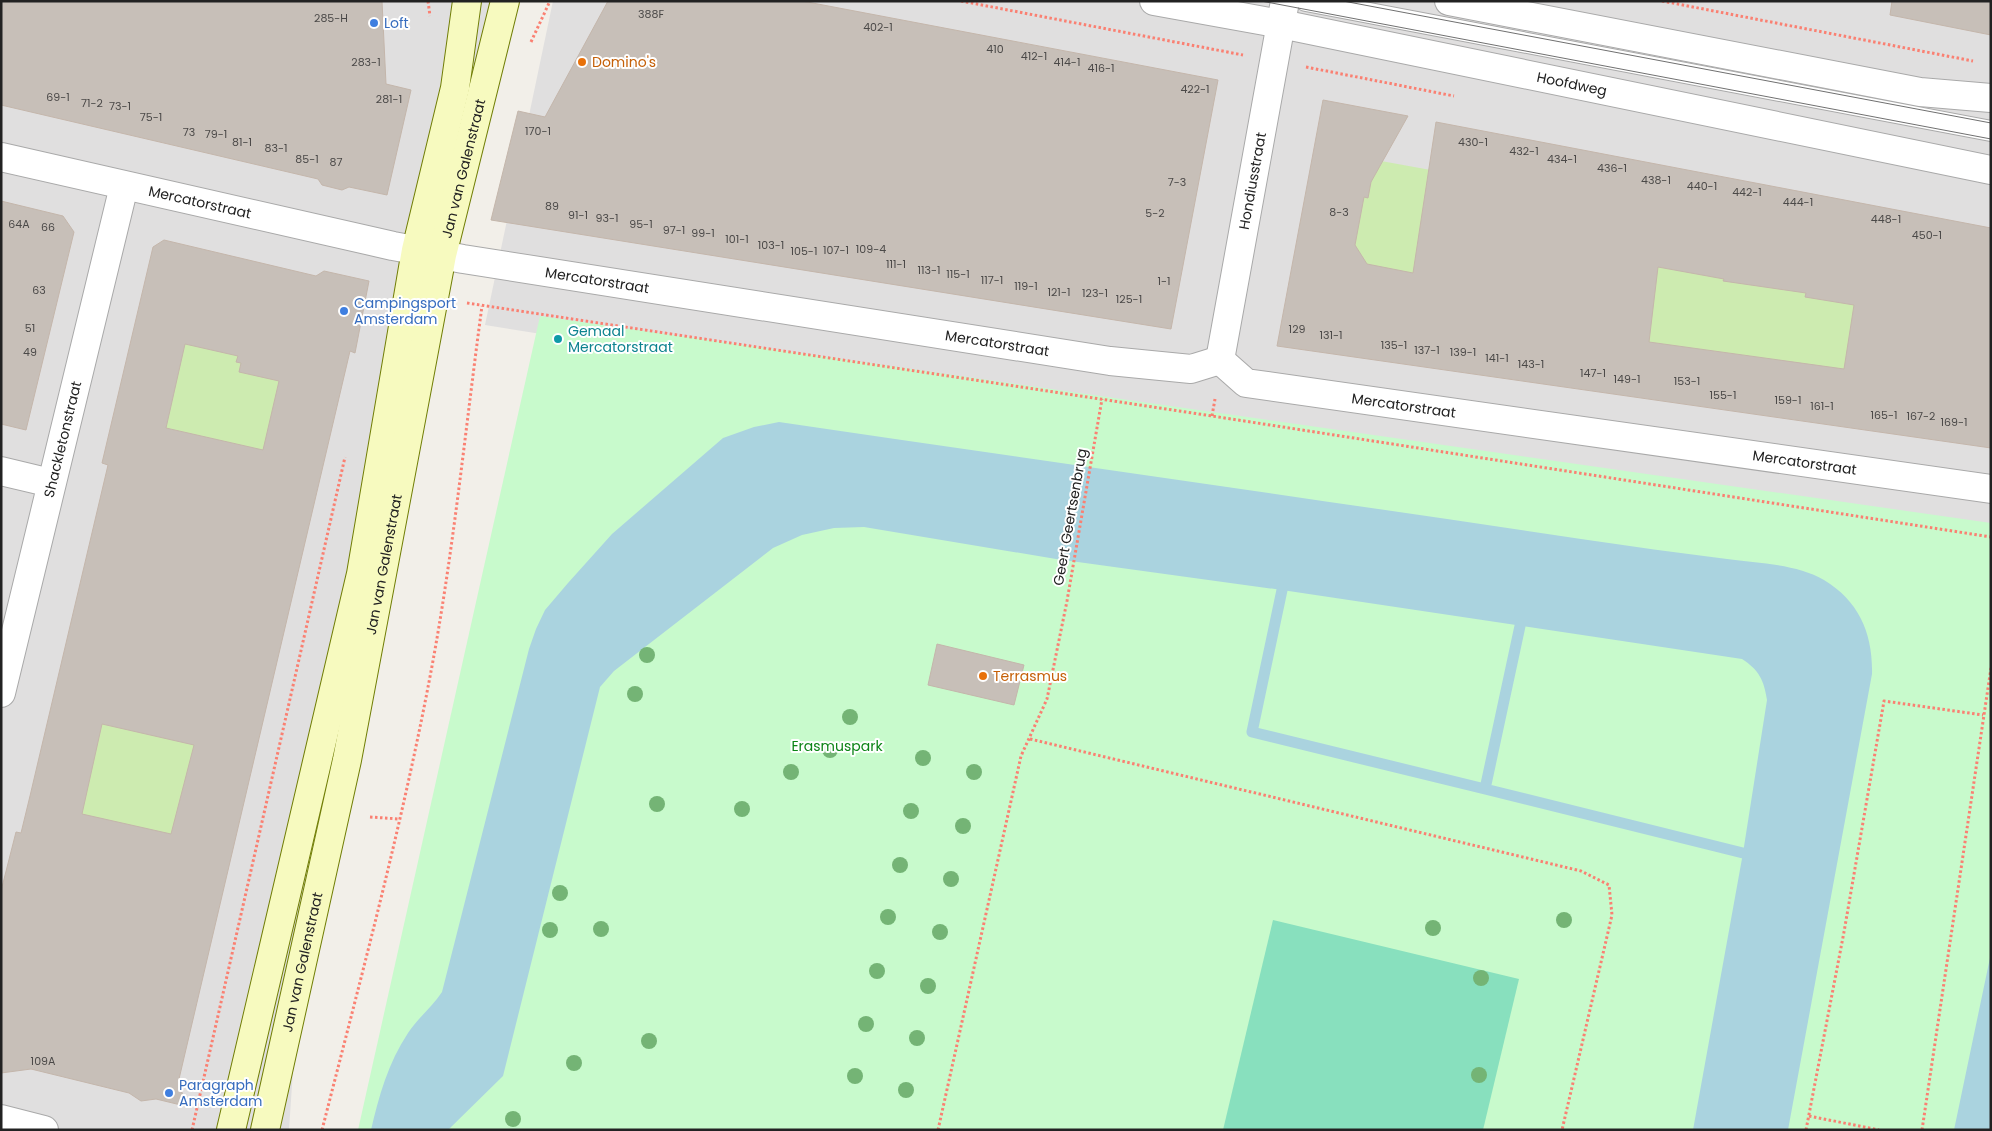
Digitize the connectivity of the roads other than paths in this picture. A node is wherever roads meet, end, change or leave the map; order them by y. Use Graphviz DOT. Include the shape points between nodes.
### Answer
graph roads {
  1 [pos="468,1"];
  2 [pos="505,1"];
  3 [pos="1154,1"];
  4 [pos="1306,1"];
  5 [pos="1449,1"];
  6 [pos="1283,13"];
  7 [pos="1991,98"];
  8 [pos="1991,131"];
  9 [pos="1,157"];
  10 [pos="1991,170"];
  11 [pos="124,186"];
  12 [pos="429,253"];
  13 [pos="1220,360"];
  14 [pos="1,471"];
  15 [pos="51,483"];
  16 [pos="1991,489"];
  17 [pos="1,693"];
  18 [pos="1,1119"];
  19 [pos="44,1130"];
  20 [pos="231,1130"];
  21 [pos="265,1130"];
  1 -- 12 [label="main road, Jan van Galenstraat"];
  2 -- 12 [label="main road, Jan van Galenstraat"];
  3 -- 6 [label="street, Hoofdweg"];
  4 -- 8 [label="lane"];
  5 -- 7 [label="street" via="1920,92"];
  6 -- 10 [label="street, Hoofdweg"];
  6 -- 13 [label="street, Hondiusstraat"];
  9 -- 11 [label="street, Mercatorstraat"];
  11 -- 12 [label="street, Mercatorstraat"];
  11 -- 15 [label="street, Shackletonstraat"];
  12 -- 13 [label="street, Mercatorstraat" via="1110,361 1191,369"];
  12 -- 20 [label="main road, Jan van Galenstraat" via="361,574"];
  12 -- 21 [label="main road, Jan van Galenstraat" via="347,760"];
  13 -- 16 [label="street, Mercatorstraat" via="1246,383"];
  14 -- 15 [label="street"];
  15 -- 17 [label="street, Shackletonstraat"];
  18 -- 19 [label="street"];
}
